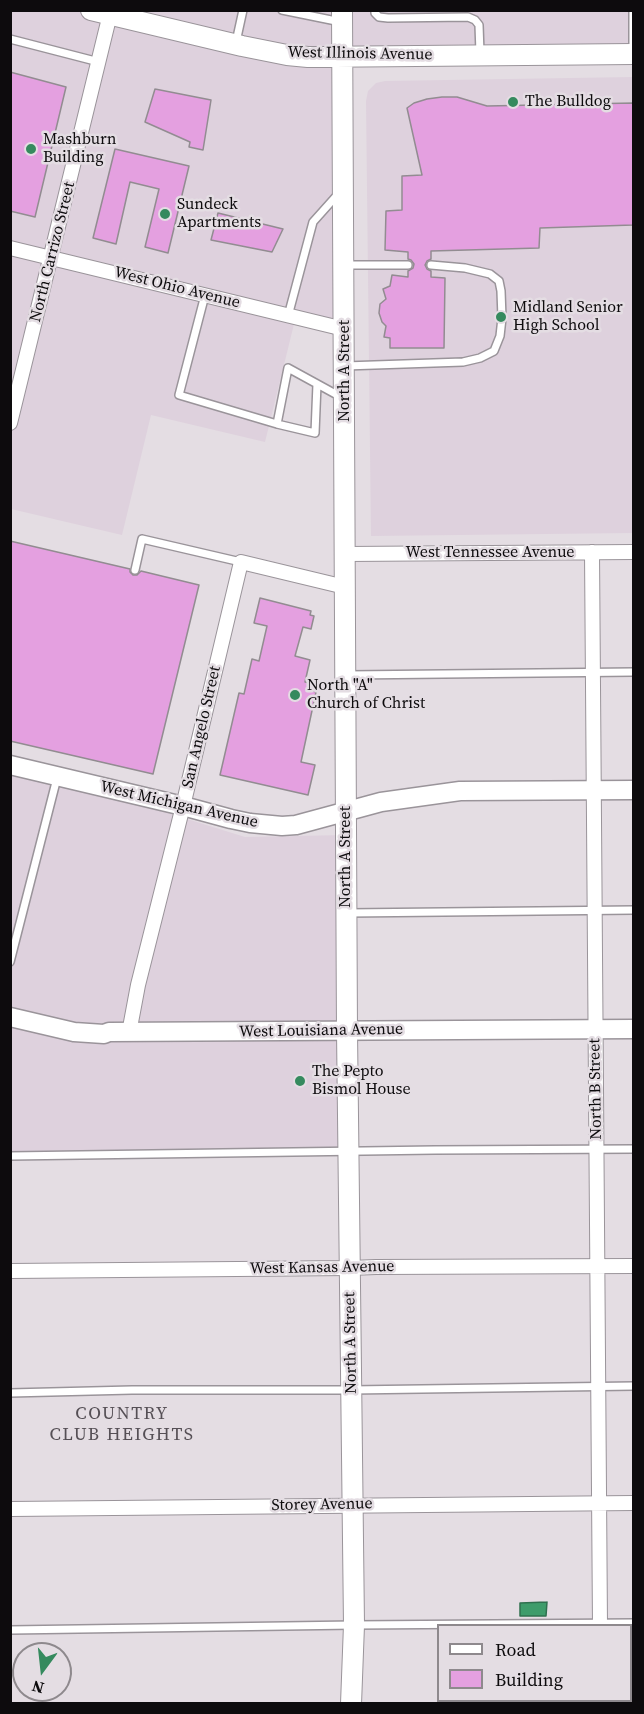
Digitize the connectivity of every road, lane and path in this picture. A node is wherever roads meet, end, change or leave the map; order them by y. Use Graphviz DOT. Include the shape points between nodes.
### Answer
graph roads {
  1 [pos="243,10"];
  2 [pos="282,10"];
  3 [pos="375,10"];
  4 [pos="633,10"];
  5 [pos="104,12"];
  6 [pos="342,16"];
  7 [pos="10,39"];
  8 [pos="236,44"];
  9 [pos="633,54"];
  10 [pos="480,55"];
  11 [pos="342,57"];
  12 [pos="99,62"];
  13 [pos="343,189"];
  14 [pos="10,248"];
  15 [pos="52,258"];
  16 [pos="344,265"];
  17 [pos="408,265"];
  18 [pos="431,265"];
  19 [pos="205,295"];
  20 [pos="288,316"];
  21 [pos="344,329"];
  22 [pos="345,366"];
  23 [pos="317,384"];
  24 [pos="345,399"];
  25 [pos="10,423"];
  26 [pos="278,424"];
  27 [pos="592,552"];
  28 [pos="633,552"];
  29 [pos="346,554"];
  30 [pos="241,562"];
  31 [pos="135,570"];
  32 [pos="345,587"];
  33 [pos="592,672"];
  34 [pos="633,672"];
  35 [pos="345,675"];
  36 [pos="10,765"];
  37 [pos="57,776"];
  38 [pos="593,790"];
  39 [pos="633,790"];
  40 [pos="183,806"];
  41 [pos="346,811"];
  42 [pos="594,910"];
  43 [pos="633,910"];
  44 [pos="347,913"];
  45 [pos="10,962"];
  46 [pos="10,1017"];
  47 [pos="595,1029"];
  48 [pos="633,1029"];
  49 [pos="347,1031"];
  50 [pos="129,1033"];
  51 [pos="633,1149"];
  52 [pos="597,1150"];
  53 [pos="348,1152"];
  54 [pos="10,1156"];
  55 [pos="598,1266"];
  56 [pos="633,1266"];
  57 [pos="350,1268"];
  58 [pos="10,1270"];
  59 [pos="599,1386"];
  60 [pos="633,1386"];
  61 [pos="351,1390"];
  62 [pos="10,1393"];
  63 [pos="599,1503"];
  64 [pos="633,1503"];
  65 [pos="353,1505"];
  66 [pos="10,1509"];
  67 [pos="633,1623"];
  68 [pos="600,1624"];
  69 [pos="354,1625"];
  70 [pos="437,1625"];
  71 [pos="10,1630"];
  72 [pos="351,1704"];
  1 -- 8 [label="lane"];
  2 -- 6 [label="lane"];
  3 -- 10 [label="lane" via="379,17 388,18 476,20"];
  4 -- 9 [label="lane"];
  5 -- 8 [label="main road, West Illinois Avenue"];
  5 -- 12 [label="street, North Carrizo Street"];
  6 -- 11 [label="main road, North A Street"];
  7 -- 12 [label="lane"];
  8 -- 11 [label="main road, West Illinois Avenue" via="287,55"];
  9 -- 10 [label="main road, West Illinois Avenue"];
  10 -- 11 [label="main road, West Illinois Avenue"];
  11 -- 13 [label="main road, North A Street"];
  12 -- 15 [label="street, North Carrizo Street"];
  13 -- 16 [label="main road, North A Street"];
  13 -- 20 [label="lane" via="313,222"];
  14 -- 15 [label="street, West Ohio Avenue"];
  15 -- 19 [label="street, West Ohio Avenue"];
  15 -- 25 [label="street, North Carrizo Street"];
  16 -- 17 [label="lane"];
  16 -- 21 [label="main road, North A Street"];
  18 -- 22 [label="lane" via="465,268 490,274 499,281 502,318 494,351 463,362"];
  19 -- 20 [label="street, West Ohio Avenue"];
  19 -- 26 [label="lane" via="179,395"];
  20 -- 21 [label="street, West Ohio Avenue"];
  21 -- 22 [label="main road, North A Street"];
  22 -- 24 [label="main road, North A Street"];
  23 -- 24 [label="lane"];
  23 -- 26 [label="lane" via="315,433"];
  23 -- 26 [label="lane" via="288,368"];
  24 -- 29 [label="main road, North A Street"];
  27 -- 28 [label="street, West Tennessee Avenue"];
  27 -- 29 [label="street, West Tennessee Avenue"];
  27 -- 33 [label="street, North B Street"];
  29 -- 32 [label="main road, North A Street"];
  30 -- 31 [label="lane" via="142,539"];
  30 -- 32 [label="street"];
  30 -- 40 [label="street, San Angelo Street"];
  32 -- 35 [label="main road, North A Street"];
  33 -- 34 [label="lane"];
  33 -- 35 [label="lane"];
  33 -- 38 [label="street, North B Street"];
  35 -- 41 [label="main road, North A Street"];
  36 -- 37 [label="street, West Michigan Avenue"];
  37 -- 40 [label="street, West Michigan Avenue"];
  37 -- 45 [label="lane"];
  38 -- 39 [label="street, West Michigan Avenue"];
  38 -- 41 [label="street, West Michigan Avenue" via="460,791"];
  38 -- 42 [label="street, North B Street"];
  40 -- 41 [label="street, West Michigan Avenue" via="240,821 282,826"];
  40 -- 50 [label="street, San Angelo Street"];
  41 -- 44 [label="main road, North A Street"];
  42 -- 43 [label="lane"];
  42 -- 44 [label="lane"];
  42 -- 47 [label="street, North B Street"];
  44 -- 49 [label="main road, North A Street"];
  46 -- 50 [label="street, West Louisiana Avenue" via="74,1032"];
  47 -- 48 [label="street, West Louisiana Avenue"];
  47 -- 49 [label="street, West Louisiana Avenue"];
  47 -- 52 [label="street, North B Street"];
  49 -- 50 [label="street, West Louisiana Avenue"];
  49 -- 53 [label="main road, North A Street"];
  51 -- 52 [label="lane"];
  52 -- 53 [label="lane"];
  52 -- 55 [label="street, North B Street"];
  53 -- 54 [label="lane"];
  53 -- 57 [label="main road, North A Street"];
  55 -- 56 [label="street, West Kansas Avenue"];
  55 -- 57 [label="street, West Kansas Avenue"];
  55 -- 59 [label="street, North B Street"];
  57 -- 58 [label="street, West Kansas Avenue"];
  57 -- 61 [label="main road, North A Street"];
  59 -- 60 [label="lane"];
  59 -- 61 [label="lane"];
  59 -- 63 [label="street, North B Street"];
  61 -- 62 [label="lane"];
  61 -- 65 [label="main road, North A Street"];
  63 -- 64 [label="street, Storey Avenue"];
  63 -- 65 [label="street, Storey Avenue"];
  63 -- 68 [label="street, North B Street"];
  65 -- 66 [label="street, Storey Avenue"];
  65 -- 69 [label="main road, North A Street"];
  67 -- 68 [label="lane"];
  69 -- 70 [label="lane"];
  69 -- 71 [label="lane"];
  69 -- 72 [label="main road, North A Street"];
}
